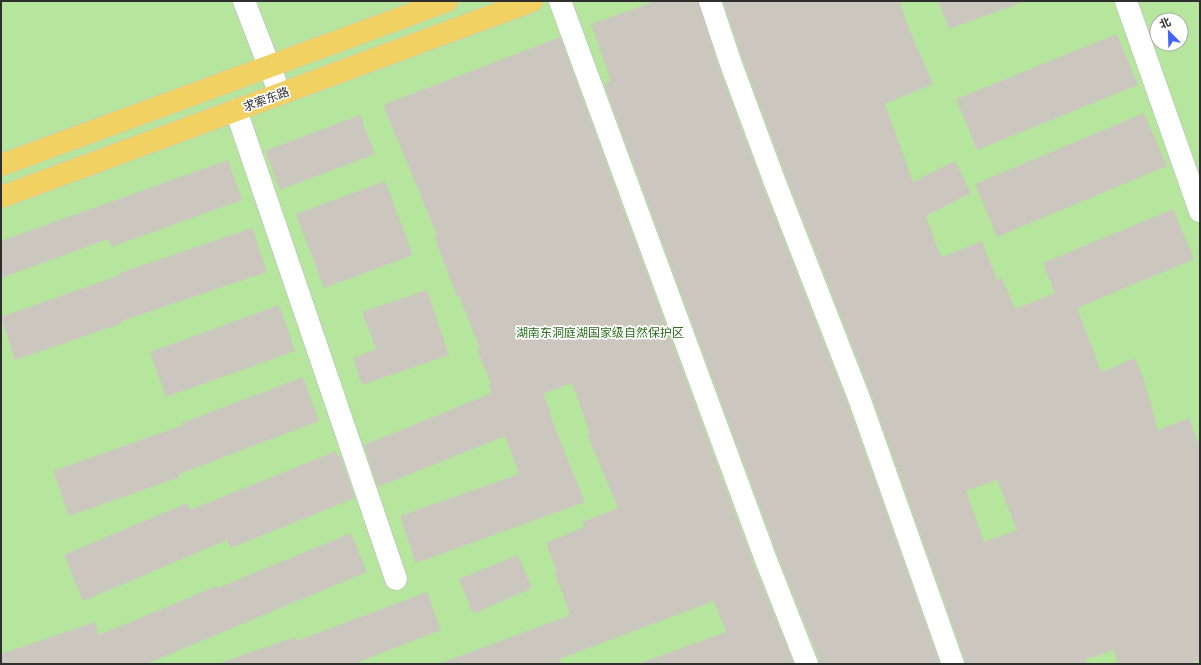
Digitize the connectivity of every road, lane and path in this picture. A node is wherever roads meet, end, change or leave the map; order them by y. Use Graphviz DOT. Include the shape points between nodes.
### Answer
graph roads {
  1 [pos="244,1"];
  2 [pos="447,1"];
  3 [pos="532,1"];
  4 [pos="560,1"];
  5 [pos="710,1"];
  6 [pos="1126,1"];
  7 [pos="270,66"];
  8 [pos="280,94"];
  9 [pos="236,110"];
  10 [pos="1,164"];
  11 [pos="1,197"];
  12 [pos="1200,211"];
  13 [pos="396,579"];
  14 [pos="807,664"];
  15 [pos="953,664"];
  1 -- 7 [label="street"];
  2 -- 7 [label="main road"];
  3 -- 8 [label="main road, 求索东路"];
  4 -- 14 [label="street" via="766,560"];
  5 -- 15 [label="street" via="774,180 859,398"];
  6 -- 12 [label="street"];
  7 -- 8 [label="street"];
  7 -- 10 [label="main road"];
  8 -- 9 [label="main road, 求索东路"];
  9 -- 11 [label="main road, 求索东路"];
  9 -- 13 [label="street"];
}
